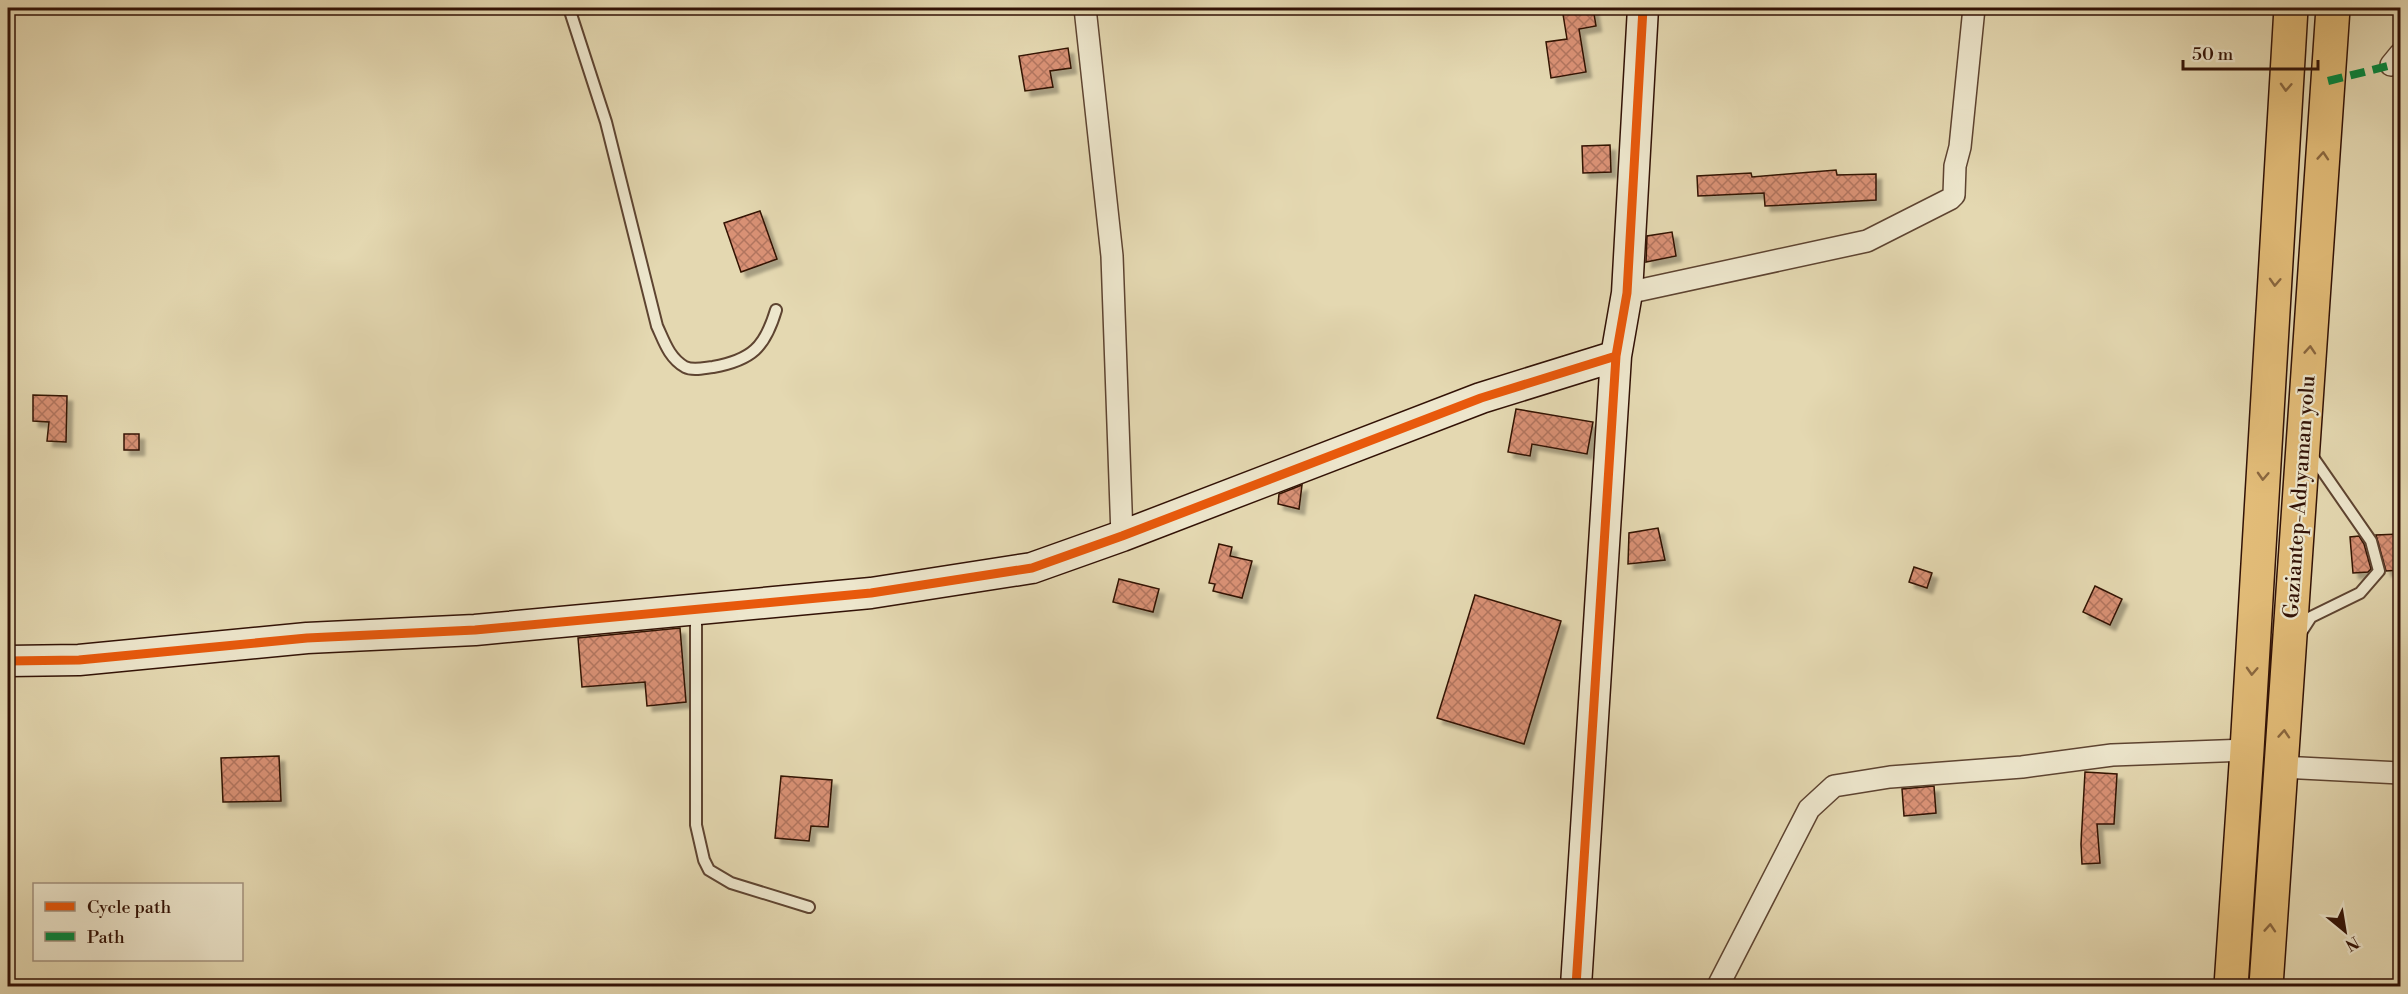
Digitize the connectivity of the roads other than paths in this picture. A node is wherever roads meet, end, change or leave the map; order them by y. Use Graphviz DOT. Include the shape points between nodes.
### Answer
graph roads {
  1 [pos="569,8"];
  2 [pos="1085,8"];
  3 [pos="1643,8"];
  4 [pos="1974,8"];
  5 [pos="2291,8"];
  6 [pos="2333,8"];
  7 [pos="1627,293"];
  8 [pos="776,309"];
  9 [pos="1616,356"];
  10 [pos="2303,443"];
  11 [pos="1122,536"];
  12 [pos="696,609"];
  13 [pos="2289,649"];
  14 [pos="8,661"];
  15 [pos="2247,750"];
  16 [pos="2282,766"];
  17 [pos="2400,773"];
  18 [pos="809,907"];
  19 [pos="1576,987"];
  20 [pos="1718,987"];
  21 [pos="2231,987"];
  22 [pos="2266,987"];
  1 -- 8 [label="lane" via="606,122 657,326 669,352 686,368 728,364 753,353 769,334"];
  2 -- 11 [label="street" via="1112,256"];
  3 -- 7 [label="street"];
  4 -- 7 [label="street" via="1954,195 1950,199 1867,241"];
  5 -- 15 [label="highway, Gaziantep-Adıyaman yolu, one-way"];
  10 -- 6 [label="highway, Gaziantep-Adıyaman yolu, one-way"];
  7 -- 9 [label="street"];
  9 -- 11 [label="street" via="1481,398"];
  9 -- 19 [label="street"];
  10 -- 13 [label="highway, Gaziantep-Adıyaman yolu"];
  10 -- 13 [label="lane" via="2371,541 2379,571 2360,593 2311,617"];
  11 -- 12 [label="street" via="1032,568 871,593"];
  12 -- 14 [label="street" via="475,630 307,638 79,660"];
  12 -- 18 [label="lane" via="696,825 704,860 709,870 732,883"];
  16 -- 13 [label="highway, Gaziantep-Adıyaman yolu, one-way"];
  15 -- 20 [label="street" via="2112,755 1834,786 1809,809"];
  15 -- 21 [label="highway, Gaziantep-Adıyaman yolu"];
  16 -- 17 [label="street"];
  22 -- 16 [label="highway, Gaziantep-Adıyaman yolu, one-way"];
}
